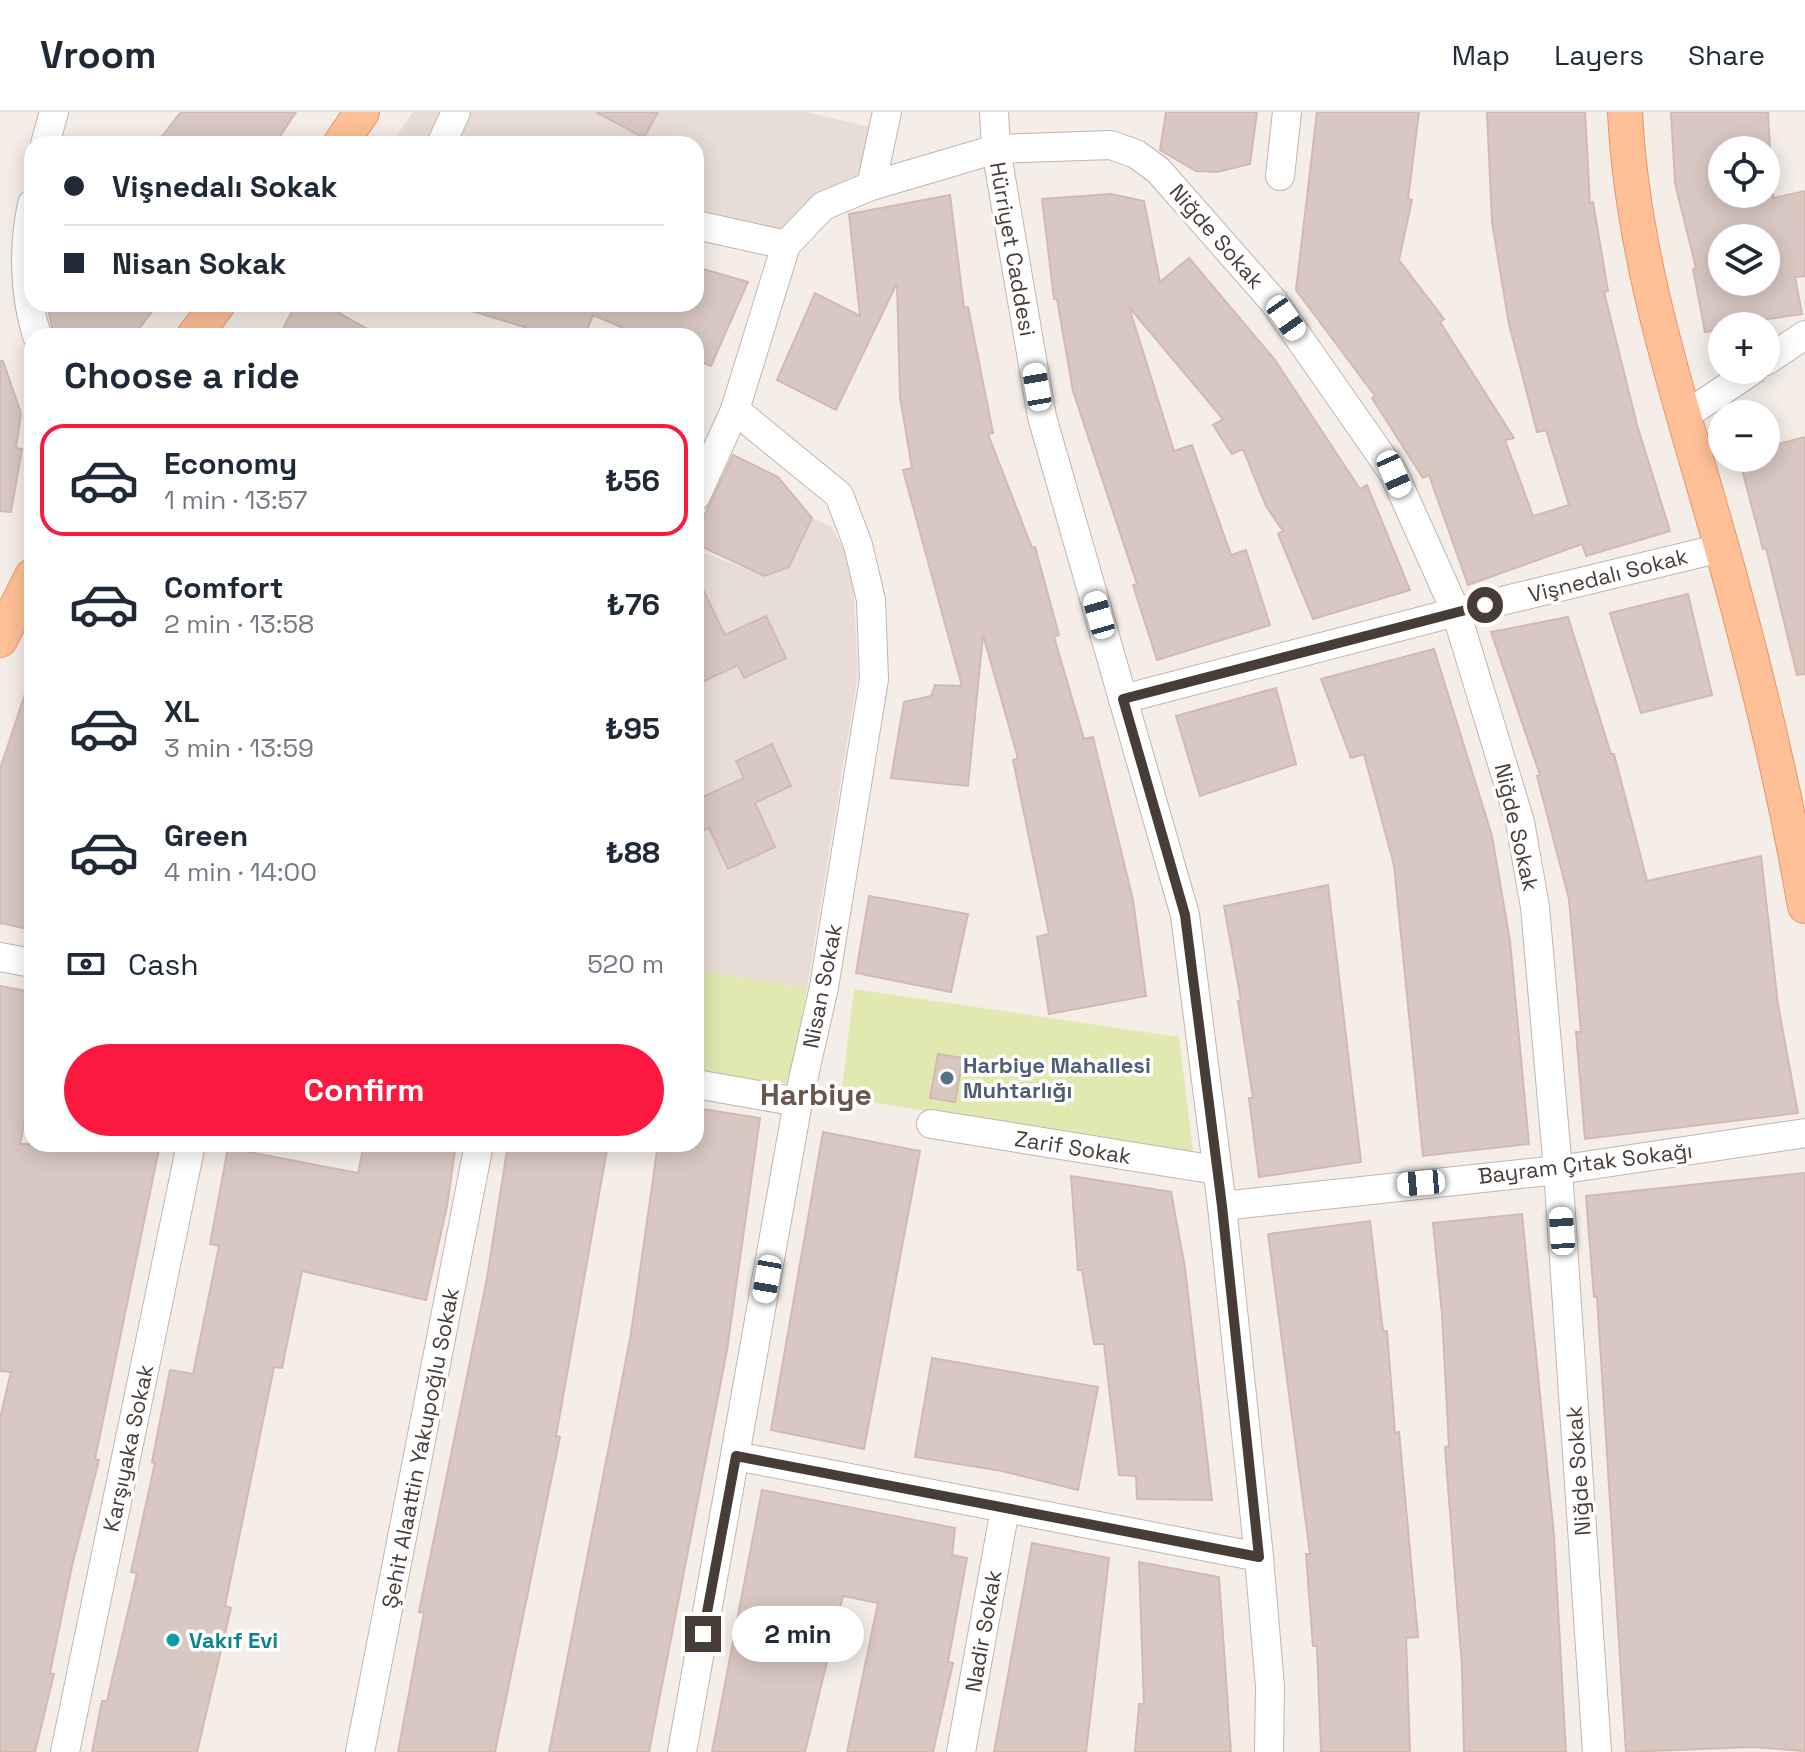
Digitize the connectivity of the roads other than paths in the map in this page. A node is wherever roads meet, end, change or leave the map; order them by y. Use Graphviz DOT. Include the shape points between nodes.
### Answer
graph roads {
  1 [pos="54,112"];
  2 [pos="456,112"];
  3 [pos="887,112"];
  4 [pos="994,112"];
  5 [pos="1287,112"];
  6 [pos="1625,112"];
  7 [pos="47,136"];
  8 [pos="445,136"];
  9 [pos="996,149"];
  10 [pos="1280,176"];
  11 [pos="871,186"];
  12 [pos="704,227"];
  13 [pos="786,245"];
  14 [pos="1805,335"];
  15 [pos="1780,352"];
  16 [pos="1732,384"];
  17 [pos="735,410"];
  18 [pos="1683,417"];
  19 [pos="704,478"];
  20 [pos="1721,548"];
  21 [pos="24,592"];
  22 [pos="1456,612"];
  23 [pos="0,640"];
  24 [pos="1123,699"];
  25 [pos="1805,906"];
  26 [pos="0,957"];
  27 [pos="24,962"];
  28 [pos="704,1085"];
  29 [pos="798,1102"];
  30 [pos="931,1124"];
  31 [pos="1805,1133"];
  32 [pos="189,1152"];
  33 [pos="477,1152"];
  34 [pos="1216,1170"];
  35 [pos="1558,1170"];
  36 [pos="1222,1206"];
  37 [pos="736,1456"];
  38 [pos="1005,1509"];
  39 [pos="1259,1557"];
  40 [pos="65,1752"];
  41 [pos="360,1752"];
  42 [pos="682,1752"];
  43 [pos="961,1752"];
  44 [pos="1269,1752"];
  45 [pos="1597,1752"];
  1 -- 7 [label="street"];
  2 -- 8 [label="street"];
  3 -- 11 [label="street"];
  4 -- 9 [label="street, Hürriyet Caddesi"];
  5 -- 10 [label="street"];
  6 -- 18 [label="main road" via="1627,157 1653,302"];
  9 -- 11 [label="street"];
  9 -- 22 [label="street, Niğde Sokak" via="1111,145 1158,170 1274,302 1394,474"];
  9 -- 24 [label="street, Hürriyet Caddesi" via="1042,417"];
  11 -- 13 [label="street" via="823,206"];
  12 -- 13 [label="street"];
  13 -- 17 [label="street"];
  14 -- 15 [label="street"];
  16 -- 18 [label="street"];
  17 -- 19 [label="street"];
  17 -- 29 [label="street, Nisan Sokak" via="839,495 871,600 874,679 863,764"];
  18 -- 20 [label="main road"];
  20 -- 22 [label="street, Vişnedalı Sokak"];
  20 -- 25 [label="main road"];
  21 -- 23 [label="main road"];
  22 -- 24 [label="street, Vişnedalı Sokak"];
  22 -- 35 [label="street, Niğde Sokak" via="1520,822 1535,907"];
  24 -- 34 [label="street, Hürriyet Caddesi" via="1185,915"];
  26 -- 27 [label="street"];
  28 -- 29 [label="street"];
  29 -- 37 [label="street, Nisan Sokak"];
  30 -- 34 [label="street, Zarif Sokak"];
  31 -- 35 [label="street, Bayram Çıtak Sokağı"];
  32 -- 40 [label="street, Karşıyaka Sokak"];
  33 -- 41 [label="street, Şehit Alaattin Yakupoğlu Sokak"];
  34 -- 36 [label="street, Hürriyet Caddesi"];
  35 -- 36 [label="street, Bayram Çıtak Sokağı"];
  35 -- 45 [label="street, Niğde Sokak"];
  36 -- 39 [label="street, Hürriyet Caddesi"];
  37 -- 38 [label="street"];
  37 -- 42 [label="street, Nisan Sokak"];
  38 -- 39 [label="street"];
  38 -- 43 [label="street, Nadir Sokak"];
  39 -- 44 [label="street, Hürriyet Caddesi" via="1270,1687"];
}
